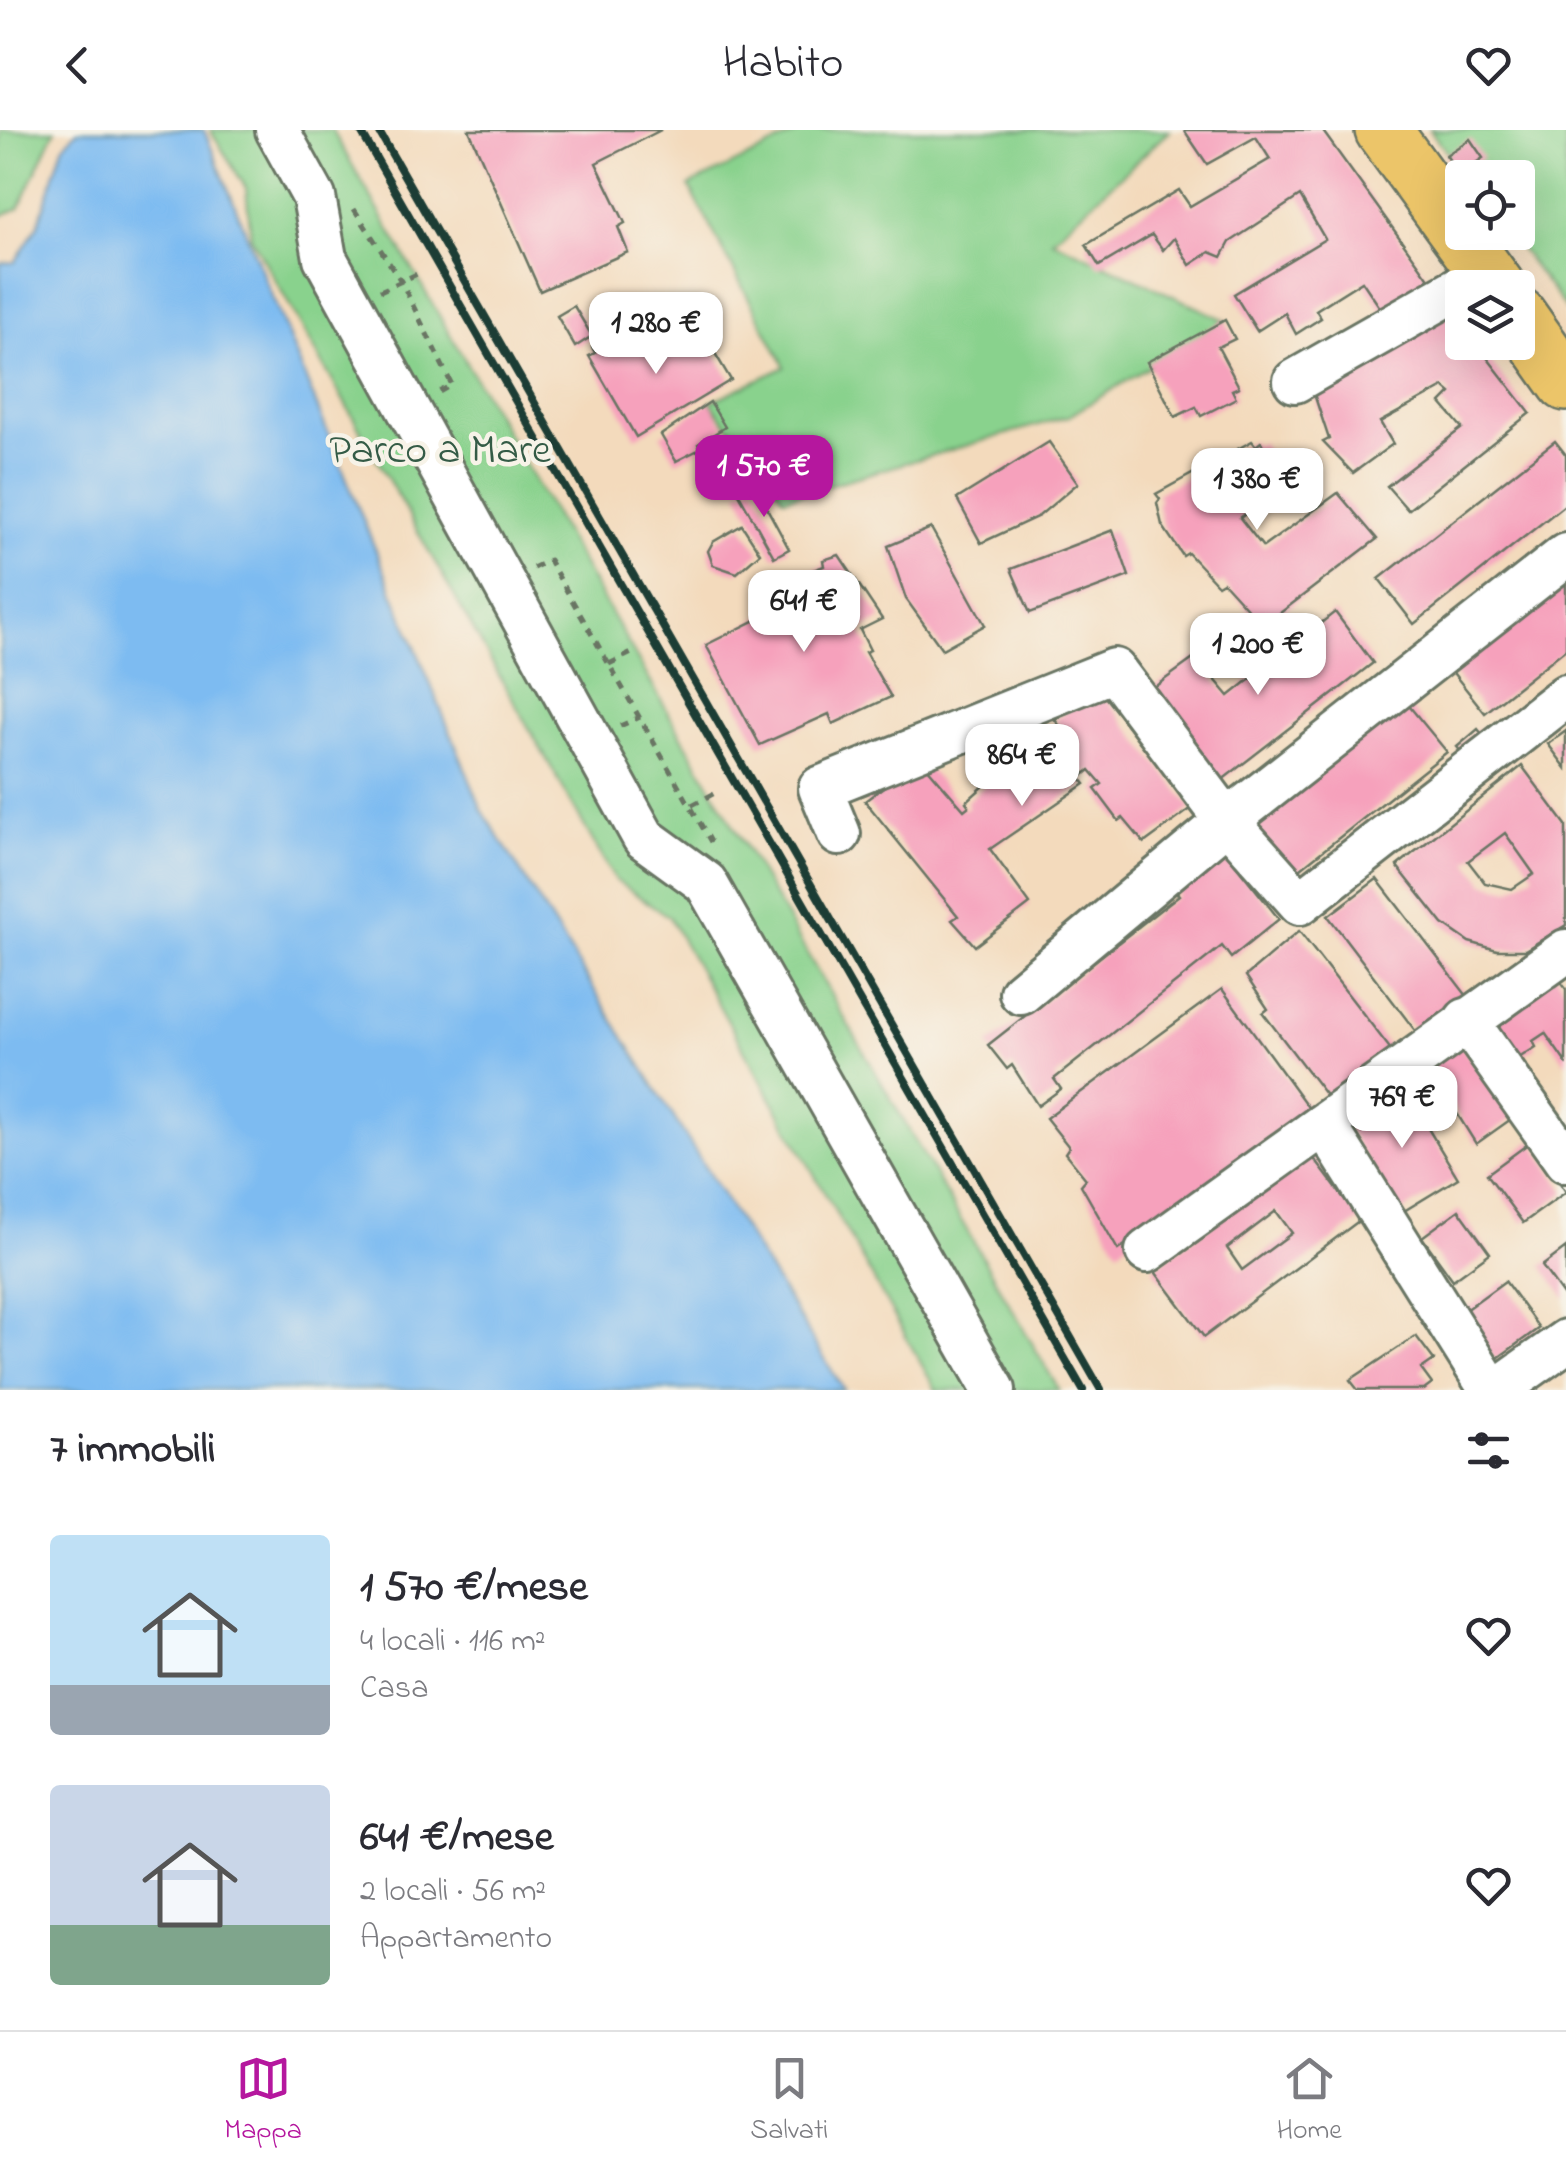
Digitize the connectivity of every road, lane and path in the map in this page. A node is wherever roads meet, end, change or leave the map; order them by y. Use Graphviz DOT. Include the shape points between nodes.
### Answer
graph roads {
  1 [pos="277,130"];
  2 [pos="1382,130"];
  3 [pos="314,198"];
  4 [pos="1485,270"];
  5 [pos="417,274"];
  6 [pos="401,281"];
  7 [pos="1445,315"];
  8 [pos="1535,340"];
  9 [pos="1295,381"];
  10 [pos="1566,384"];
  11 [pos="408,410"];
  12 [pos="1566,556"];
  13 [pos="504,584"];
  14 [pos="634,652"];
  15 [pos="610,664"];
  16 [pos="1566,696"];
  17 [pos="714,793"];
  18 [pos="692,805"];
  19 [pos="1227,821"];
  20 [pos="839,834"];
  21 [pos="718,856"];
  22 [pos="1566,951"];
  23 [pos="1021,993"];
  24 [pos="1466,1020"];
  25 [pos="1326,1127"];
  26 [pos="1566,1161"];
  27 [pos="1147,1251"];
  28 [pos="1566,1341"];
  29 [pos="994,1390"];
  30 [pos="1494,1390"];
  1 -- 3 [label="street"];
  2 -- 4 [label="main road"];
  3 -- 6 [label="path" via="339,185"];
  3 -- 11 [label="street" via="325,258"];
  5 -- 6 [label="path"];
  6 -- 11 [label="path" via="452,385"];
  7 -- 9 [label="street"];
  8 -- 10 [label="main road"];
  11 -- 13 [label="street"];
  12 -- 19 [label="street"];
  13 -- 15 [label="path" via="549,560"];
  13 -- 29 [label="street" via="644,838 706,883"];
  14 -- 15 [label="path"];
  15 -- 18 [label="path"];
  16 -- 19 [label="street" via="1300,904"];
  17 -- 18 [label="path"];
  18 -- 21 [label="path"];
  19 -- 20 [label="street" via="1114,670 820,788"];
  19 -- 23 [label="street"];
  22 -- 24 [label="street"];
  24 -- 25 [label="street"];
  24 -- 26 [label="street"];
  25 -- 27 [label="street"];
  25 -- 30 [label="street"];
  28 -- 30 [label="street"];
}
